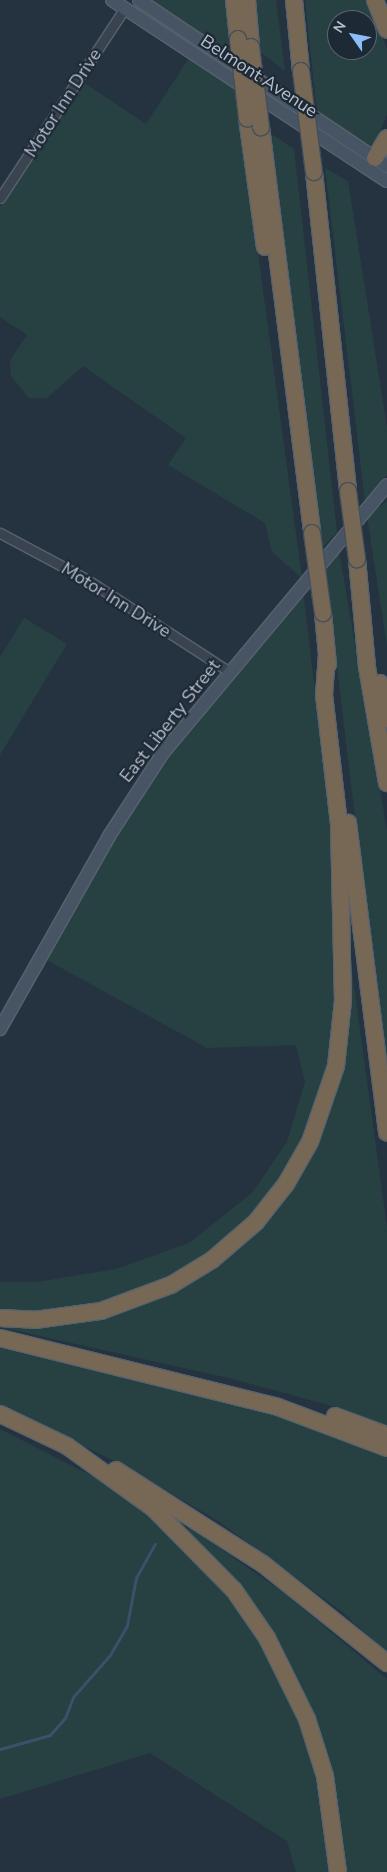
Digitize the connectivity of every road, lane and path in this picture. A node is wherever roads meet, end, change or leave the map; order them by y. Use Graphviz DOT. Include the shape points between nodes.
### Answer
graph roads {
  1 [pos="112,0"];
  2 [pos="139,0"];
  3 [pos="234,0"];
  4 [pos="247,0"];
  5 [pos="294,0"];
  6 [pos="376,0"];
  7 [pos="125,8"];
  8 [pos="387,30"];
  9 [pos="245,43"];
  10 [pos="387,138"];
  11 [pos="377,164"];
  12 [pos="387,181"];
  13 [pos="0,198"];
  14 [pos="387,485"];
  15 [pos="0,533"];
  16 [pos="368,643"];
  17 [pos="327,654"];
  18 [pos="230,672"];
  19 [pos="387,719"];
  20 [pos="387,783"];
  21 [pos="0,1029"];
  22 [pos="387,1133"];
  23 [pos="0,1318"];
  24 [pos="0,1338"];
  25 [pos="78,1355"];
  26 [pos="0,1414"];
  27 [pos="387,1435"];
  28 [pos="67,1446"];
  29 [pos="387,1448"];
  30 [pos="387,1663"];
  31 [pos="338,1872"];
  1 -- 7 [label="street, Belmont Avenue"];
  2 -- 11 [label="street, Belmont Avenue"];
  3 -- 9 [label="highway"];
  4 -- 9 [label="highway"];
  5 -- 16 [label="highway, bridge"];
  6 -- 8 [label="highway"];
  7 -- 11 [label="street, Belmont Avenue"];
  7 -- 13 [label="street, Motor Inn Drive"];
  9 -- 17 [label="highway, bridge"];
  10 -- 11 [label="highway"];
  11 -- 12 [label="street, Belmont Avenue"];
  14 -- 18 [label="street, East Liberty Street"];
  15 -- 18 [label="street, Motor Inn Drive" via="80,575"];
  16 -- 19 [label="highway"];
  16 -- 20 [label="highway" via="367,668"];
  17 -- 22 [label="highway"];
  17 -- 23 [label="highway" via="324,695 339,824 343,1001 336,1066 310,1142 286,1184 256,1222 212,1260 177,1282 101,1311 45,1319"];
  18 -- 21 [label="street, East Liberty Street" via="163,752 125,809"];
  24 -- 25 [label="highway"];
  25 -- 27 [label="highway" via="124,1360 267,1396"];
  25 -- 29 [label="highway" via="278,1407"];
  26 -- 28 [label="highway"];
  28 -- 30 [label="highway" via="155,1492 226,1538"];
  28 -- 31 [label="highway" via="178,1531 254,1616 287,1674 315,1742 333,1815"];
}
